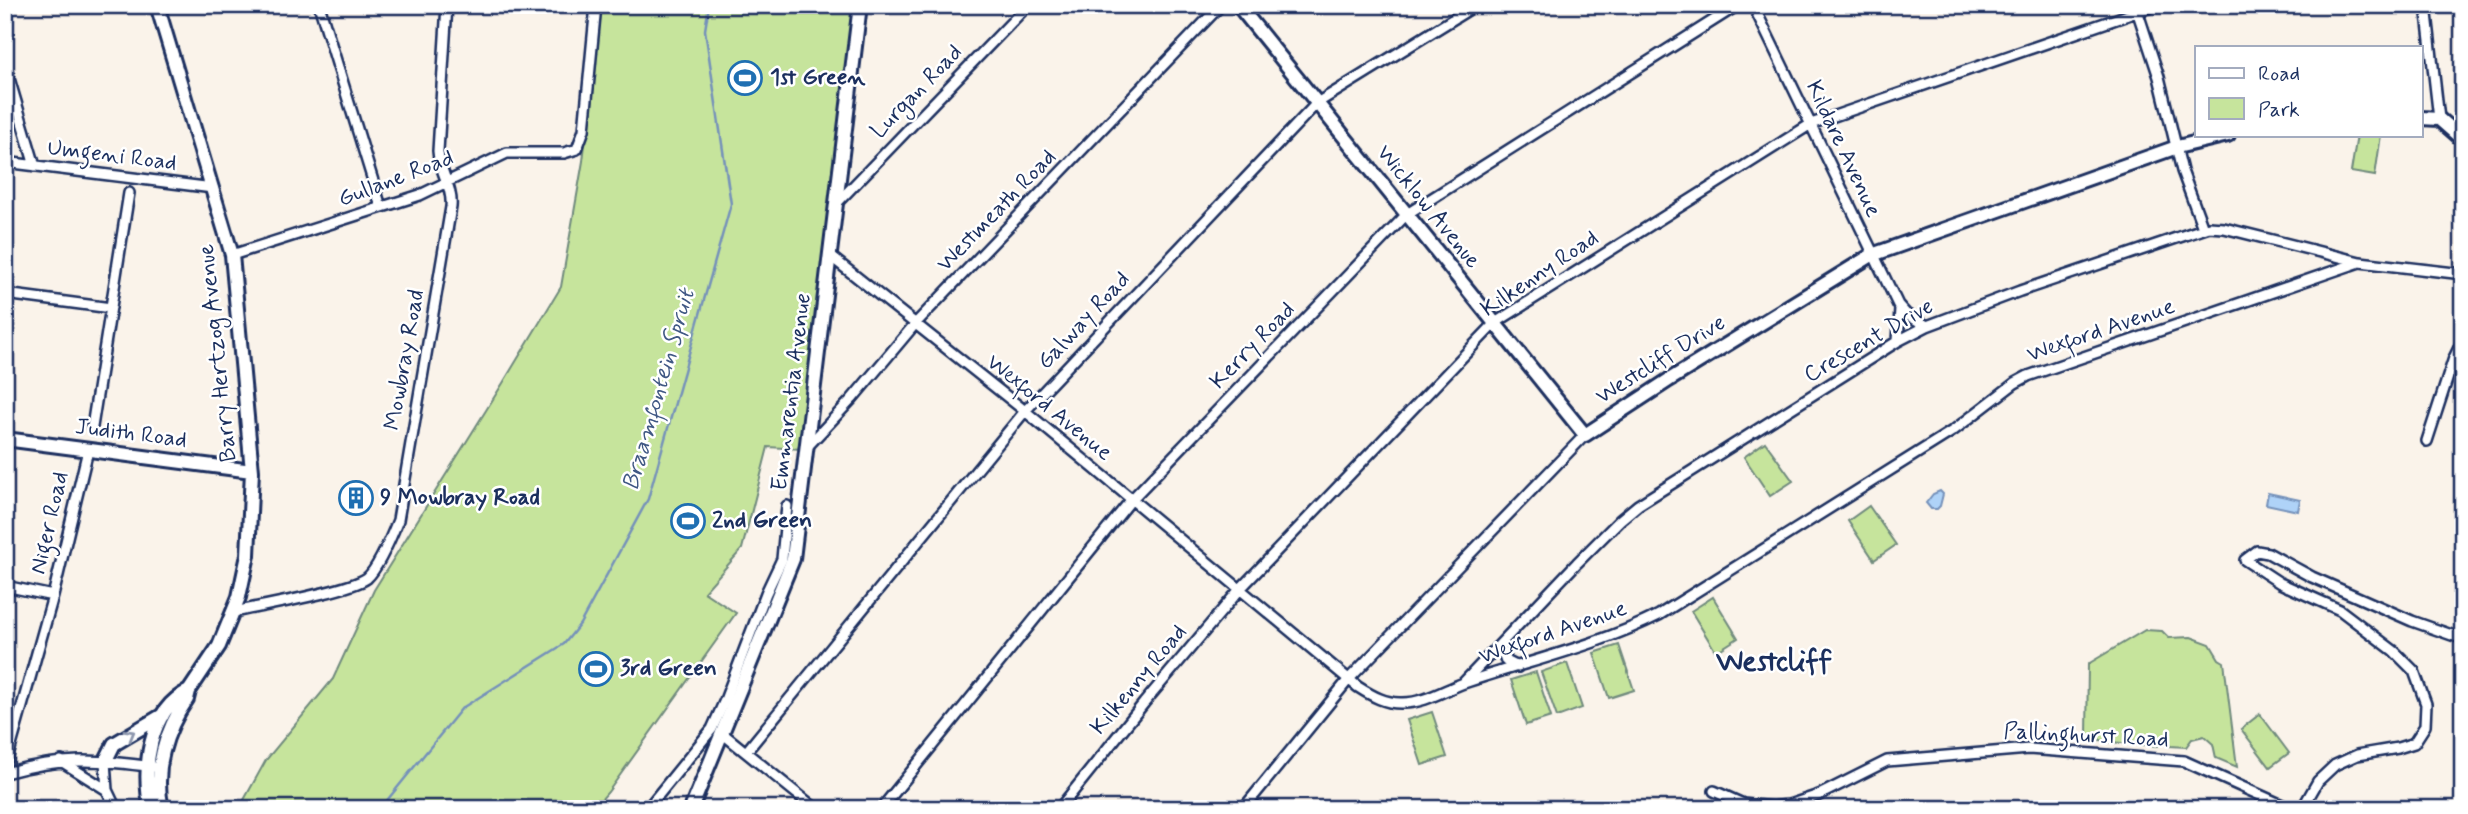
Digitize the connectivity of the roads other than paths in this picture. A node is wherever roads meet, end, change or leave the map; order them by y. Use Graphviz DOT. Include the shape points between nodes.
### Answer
graph roads {
  1 [pos="157,5"];
  2 [pos="319,5"];
  3 [pos="447,5"];
  4 [pos="596,5"];
  5 [pos="860,5"];
  6 [pos="1028,5"];
  7 [pos="1221,5"];
  8 [pos="1238,5"];
  9 [pos="1476,5"];
  10 [pos="1738,5"];
  11 [pos="1753,5"];
  12 [pos="2157,5"];
  13 [pos="2426,5"];
  14 [pos="2137,8"];
  15 [pos="5,65"];
  16 [pos="1317,103"];
  17 [pos="2422,118"];
  18 [pos="2439,118"];
  19 [pos="1811,124"];
  20 [pos="2224,136"];
  21 [pos="2463,140"];
  22 [pos="2177,147"];
  23 [pos="5,162"];
  24 [pos="35,166"];
  25 [pos="448,182"];
  26 [pos="213,188"];
  27 [pos="129,193"];
  28 [pos="835,206"];
  29 [pos="381,207"];
  30 [pos="1407,214"];
  31 [pos="2203,228"];
  32 [pos="232,255"];
  33 [pos="829,255"];
  34 [pos="1872,255"];
  35 [pos="2360,261"];
  36 [pos="2463,274"];
  37 [pos="5,294"];
  38 [pos="111,308"];
  39 [pos="1900,309"];
  40 [pos="915,324"];
  41 [pos="1495,324"];
  42 [pos="1927,326"];
  43 [pos="2463,340"];
  44 [pos="1898,341"];
  45 [pos="1025,411"];
  46 [pos="92,427"];
  47 [pos="1585,435"];
  48 [pos="5,439"];
  49 [pos="2427,441"];
  50 [pos="806,448"];
  51 [pos="88,450"];
  52 [pos="252,471"];
  53 [pos="1131,500"];
  54 [pos="787,506"];
  55 [pos="5,586"];
  56 [pos="1241,588"];
  57 [pos="53,596"];
  58 [pos="234,612"];
  59 [pos="2463,639"];
  60 [pos="1500,644"];
  61 [pos="1518,667"];
  62 [pos="1349,679"];
  63 [pos="1463,684"];
  64 [pos="188,691"];
  65 [pos="165,714"];
  66 [pos="722,733"];
  67 [pos="746,752"];
  68 [pos="59,761"];
  69 [pos="104,762"];
  70 [pos="5,767"];
  71 [pos="153,767"];
  72 [pos="5,773"];
  73 [pos="107,790"];
  74 [pos="1714,791"];
  75 [pos="691,808"];
  76 [pos="116,809"];
  77 [pos="151,809"];
  78 [pos="162,809"];
  79 [pos="647,809"];
  80 [pos="816,809"];
  81 [pos="881,809"];
  82 [pos="1059,809"];
  83 [pos="1243,809"];
  84 [pos="2291,809"];
  85 [pos="2302,809"];
  1 -- 26 [label="street, Barry Hertzog Avenue"];
  2 -- 29 [label="street"];
  3 -- 25 [label="street, Mowbray Road" via="438,151"];
  4 -- 25 [label="street, Gullane Road" via="580,144 574,151 507,153"];
  5 -- 28 [label="street, Emmarentia Avenue"];
  6 -- 28 [label="street, Lurgan Road"];
  7 -- 40 [label="street, Westmeath Road"];
  8 -- 16 [label="street, Wicklow Avenue"];
  9 -- 16 [label="street, Galway Road"];
  10 -- 30 [label="street, Kerry Road"];
  11 -- 19 [label="street, Kildare Avenue"];
  12 -- 14 [label="street, Kilkenny Road"];
  13 -- 18 [label="street"];
  14 -- 19 [label="street, Kilkenny Road"];
  14 -- 22 [label="street"];
  15 -- 24 [label="street"];
  16 -- 30 [label="street, Wicklow Avenue"];
  16 -- 45 [label="street, Galway Road"];
  17 -- 18 [label="street"];
  18 -- 21 [label="street"];
  19 -- 34 [label="street, Kildare Avenue"];
  19 -- 41 [label="street, Kilkenny Road"];
  20 -- 22 [label="street, Westcliff Drive"];
  22 -- 31 [label="street"];
  22 -- 34 [label="street, Westcliff Drive"];
  23 -- 24 [label="street, Umgeni Road"];
  24 -- 26 [label="street, Umgeni Road"];
  25 -- 29 [label="street, Gullane Road"];
  25 -- 58 [label="street, Mowbray Road" via="451,207 400,508 391,537 370,574 358,582"];
  26 -- 32 [label="street, Barry Hertzog Avenue"];
  27 -- 38 [label="street"];
  28 -- 33 [label="street, Emmarentia Avenue"];
  29 -- 32 [label="street, Gullane Road"];
  30 -- 41 [label="street, Wicklow Avenue"];
  30 -- 53 [label="street, Kerry Road"];
  31 -- 35 [label="street, Crescent Drive" via="2219,227"];
  31 -- 42 [label="street, Crescent Drive"];
  32 -- 52 [label="street, Barry Hertzog Avenue"];
  33 -- 40 [label="street, Wexford Avenue"];
  33 -- 50 [label="street, Emmarentia Avenue"];
  34 -- 39 [label="street, Kildare Avenue"];
  34 -- 47 [label="street, Westcliff Drive"];
  35 -- 36 [label="street, Crescent Drive"];
  35 -- 61 [label="street, Wexford Avenue" via="2021,379 1954,430 1659,615"];
  37 -- 38 [label="street"];
  38 -- 46 [label="street"];
  39 -- 42 [label="street"];
  39 -- 44 [label="street"];
  40 -- 45 [label="street, Wexford Avenue"];
  40 -- 50 [label="street, Westmeath Road"];
  41 -- 47 [label="street, Wicklow Avenue"];
  41 -- 56 [label="street, Kilkenny Road"];
  42 -- 44 [label="street, Crescent Drive"];
  43 -- 49 [label="street"];
  44 -- 60 [label="street, Crescent Drive" via="1628,513"];
  45 -- 53 [label="street, Wexford Avenue"];
  45 -- 67 [label="street, Galway Road"];
  47 -- 62 [label="street, Westcliff Drive"];
  48 -- 51 [label="street, Judith Road"];
  50 -- 66 [label="street, Emmarentia Avenue" via="791,566"];
  51 -- 52 [label="street, Judith Road"];
  51 -- 57 [label="street, Niger Road"];
  52 -- 58 [label="street, Barry Hertzog Avenue" via="248,555"];
  53 -- 56 [label="street, Wexford Avenue"];
  53 -- 81 [label="street, Kerry Road"];
  54 -- 79 [label="street" via="782,559 712,729"];
  55 -- 57 [label="street"];
  56 -- 62 [label="street, Wexford Avenue"];
  56 -- 82 [label="street, Kilkenny Road"];
  57 -- 70 [label="street, Niger Road"];
  58 -- 64 [label="street, Barry Hertzog Avenue" via="219,646"];
  59 -- 85 [label="street" via="2403,617 2267,553 2250,554 2245,560 2266,575 2340,610 2394,651 2414,671 2426,706 2425,726 2414,743 2357,755 2335,765 2312,788"];
  60 -- 61 [label="street" via="1506,661"];
  60 -- 63 [label="street, Crescent Drive"];
  61 -- 63 [label="street, Wexford Avenue"];
  62 -- 63 [label="street, Wexford Avenue" via="1372,696 1396,703 1415,702"];
  62 -- 83 [label="street, Westcliff Drive"];
  64 -- 65 [label="street, Barry Hertzog Avenue"];
  64 -- 71 [label="street, Barry Hertzog Avenue"];
  69 -- 65 [label="street, one-way" via="114,744"];
  65 -- 71 [label="street, Barry Hertzog Avenue" via="153,740"];
  66 -- 67 [label="street"];
  66 -- 75 [label="street, Emmarentia Avenue"];
  67 -- 80 [label="street"];
  68 -- 69 [label="street"];
  68 -- 72 [label="street"];
  68 -- 73 [label="street"];
  69 -- 71 [label="street"];
  69 -- 73 [label="street"];
  71 -- 77 [label="street, Barry Hertzog Avenue" via="148,791"];
  71 -- 78 [label="street, Barry Hertzog Avenue"];
  73 -- 76 [label="street"];
  74 -- 84 [label="street, Pallinghurst Road" via="1743,804 1789,805 1887,761 2029,749 2183,761"];
}
